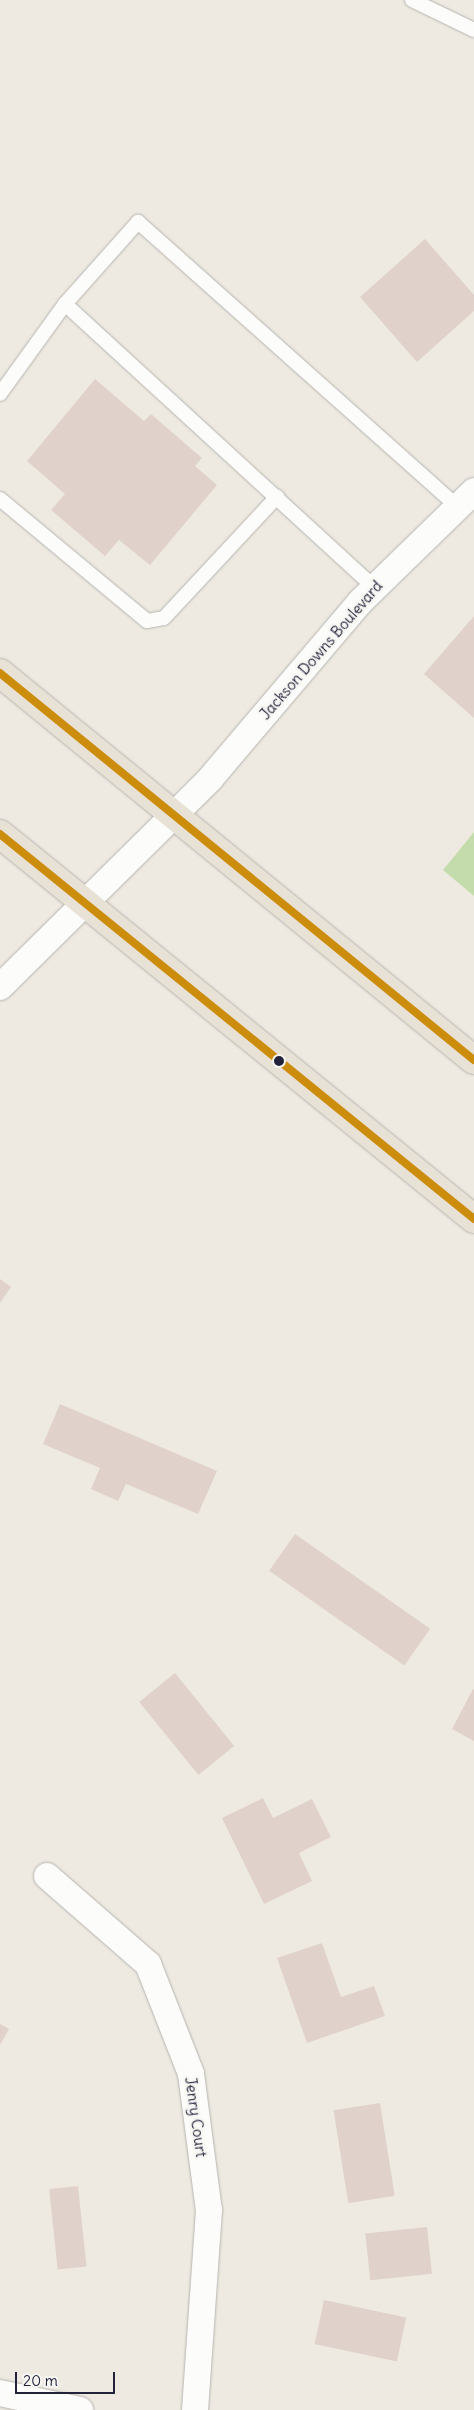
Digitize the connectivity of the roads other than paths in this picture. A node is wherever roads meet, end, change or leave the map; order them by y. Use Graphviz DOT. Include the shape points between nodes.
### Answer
graph roads {
  1 [pos="412,0"];
  2 [pos="474,30"];
  3 [pos="65,304"];
  4 [pos="0,394"];
  5 [pos="277,497"];
  6 [pos="0,499"];
  7 [pos="466,499"];
  8 [pos="376,588"];
  9 [pos="0,674"];
  10 [pos="174,815"];
  11 [pos="0,834"];
  12 [pos="86,904"];
  13 [pos="0,987"];
  14 [pos="474,1060"];
  15 [pos="474,1219"];
  16 [pos="47,1876"];
  17 [pos="0,2392"];
  18 [pos="80,2410"];
  19 [pos="196,2410"];
  1 -- 2 [label="lane"];
  3 -- 4 [label="lane"];
  3 -- 5 [label="lane"];
  3 -- 7 [label="lane" via="138,222"];
  5 -- 6 [label="lane" via="164,618 147,621"];
  5 -- 8 [label="lane"];
  7 -- 8 [label="street, Jackson Downs Boulevard"];
  8 -- 10 [label="street, Jackson Downs Boulevard" via="210,779"];
  9 -- 10 [label="main road"];
  10 -- 12 [label="street, Jackson Downs Boulevard"];
  10 -- 14 [label="main road"];
  11 -- 12 [label="main road"];
  12 -- 13 [label="street, Jackson Downs Boulevard"];
  12 -- 15 [label="main road"];
  16 -- 19 [label="street, Jenry Court" via="148,1964 191,2074 209,2210"];
  17 -- 18 [label="street"];
}
